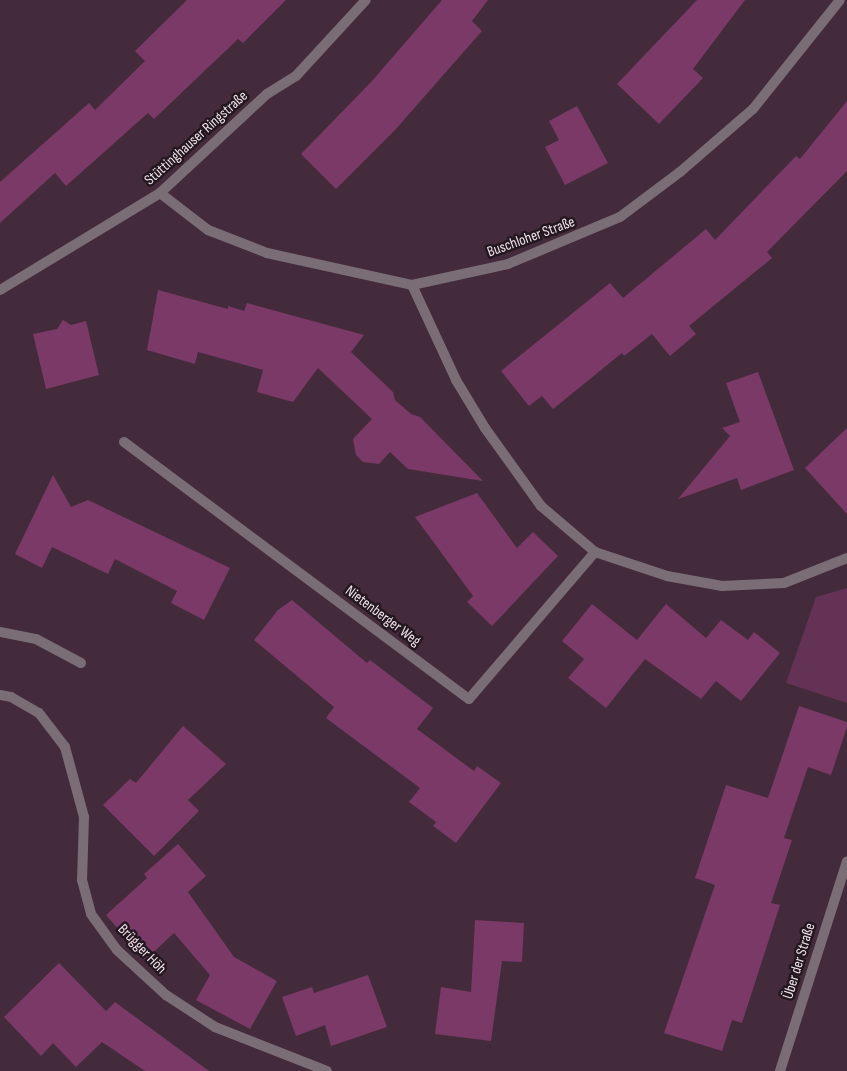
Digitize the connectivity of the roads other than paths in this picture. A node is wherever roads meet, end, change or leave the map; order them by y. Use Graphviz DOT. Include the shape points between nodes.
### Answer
graph roads {
  1 [pos="366,0"];
  2 [pos="840,0"];
  3 [pos="160,193"];
  4 [pos="412,285"];
  5 [pos="0,290"];
  6 [pos="124,442"];
  7 [pos="595,552"];
  8 [pos="847,558"];
  9 [pos="0,632"];
  10 [pos="81,663"];
  11 [pos="0,695"];
  12 [pos="847,861"];
  13 [pos="327,1071"];
  14 [pos="780,1071"];
  1 -- 3 [label="street, Stüttinghauser Ringstraße" via="296,76 267,94"];
  2 -- 4 [label="street, Buschloher Straße" via="753,109 680,172 620,217 508,264"];
  3 -- 4 [label="street, Buschloher Straße" via="208,230 266,253"];
  3 -- 5 [label="street, Stüttinghauser Ringstraße"];
  4 -- 7 [label="street" via="456,380 485,428 541,506"];
  6 -- 7 [label="street, Nietenberger Weg" via="469,699"];
  7 -- 8 [label="street" via="667,576 722,586 784,583"];
  9 -- 10 [label="street" via="36,639"];
  11 -- 13 [label="street, Brügger Höh" via="11,697 39,714 66,747 84,818 84,889 91,914 117,950 166,995 215,1027"];
  12 -- 14 [label="street, Über der Straße"];
}
